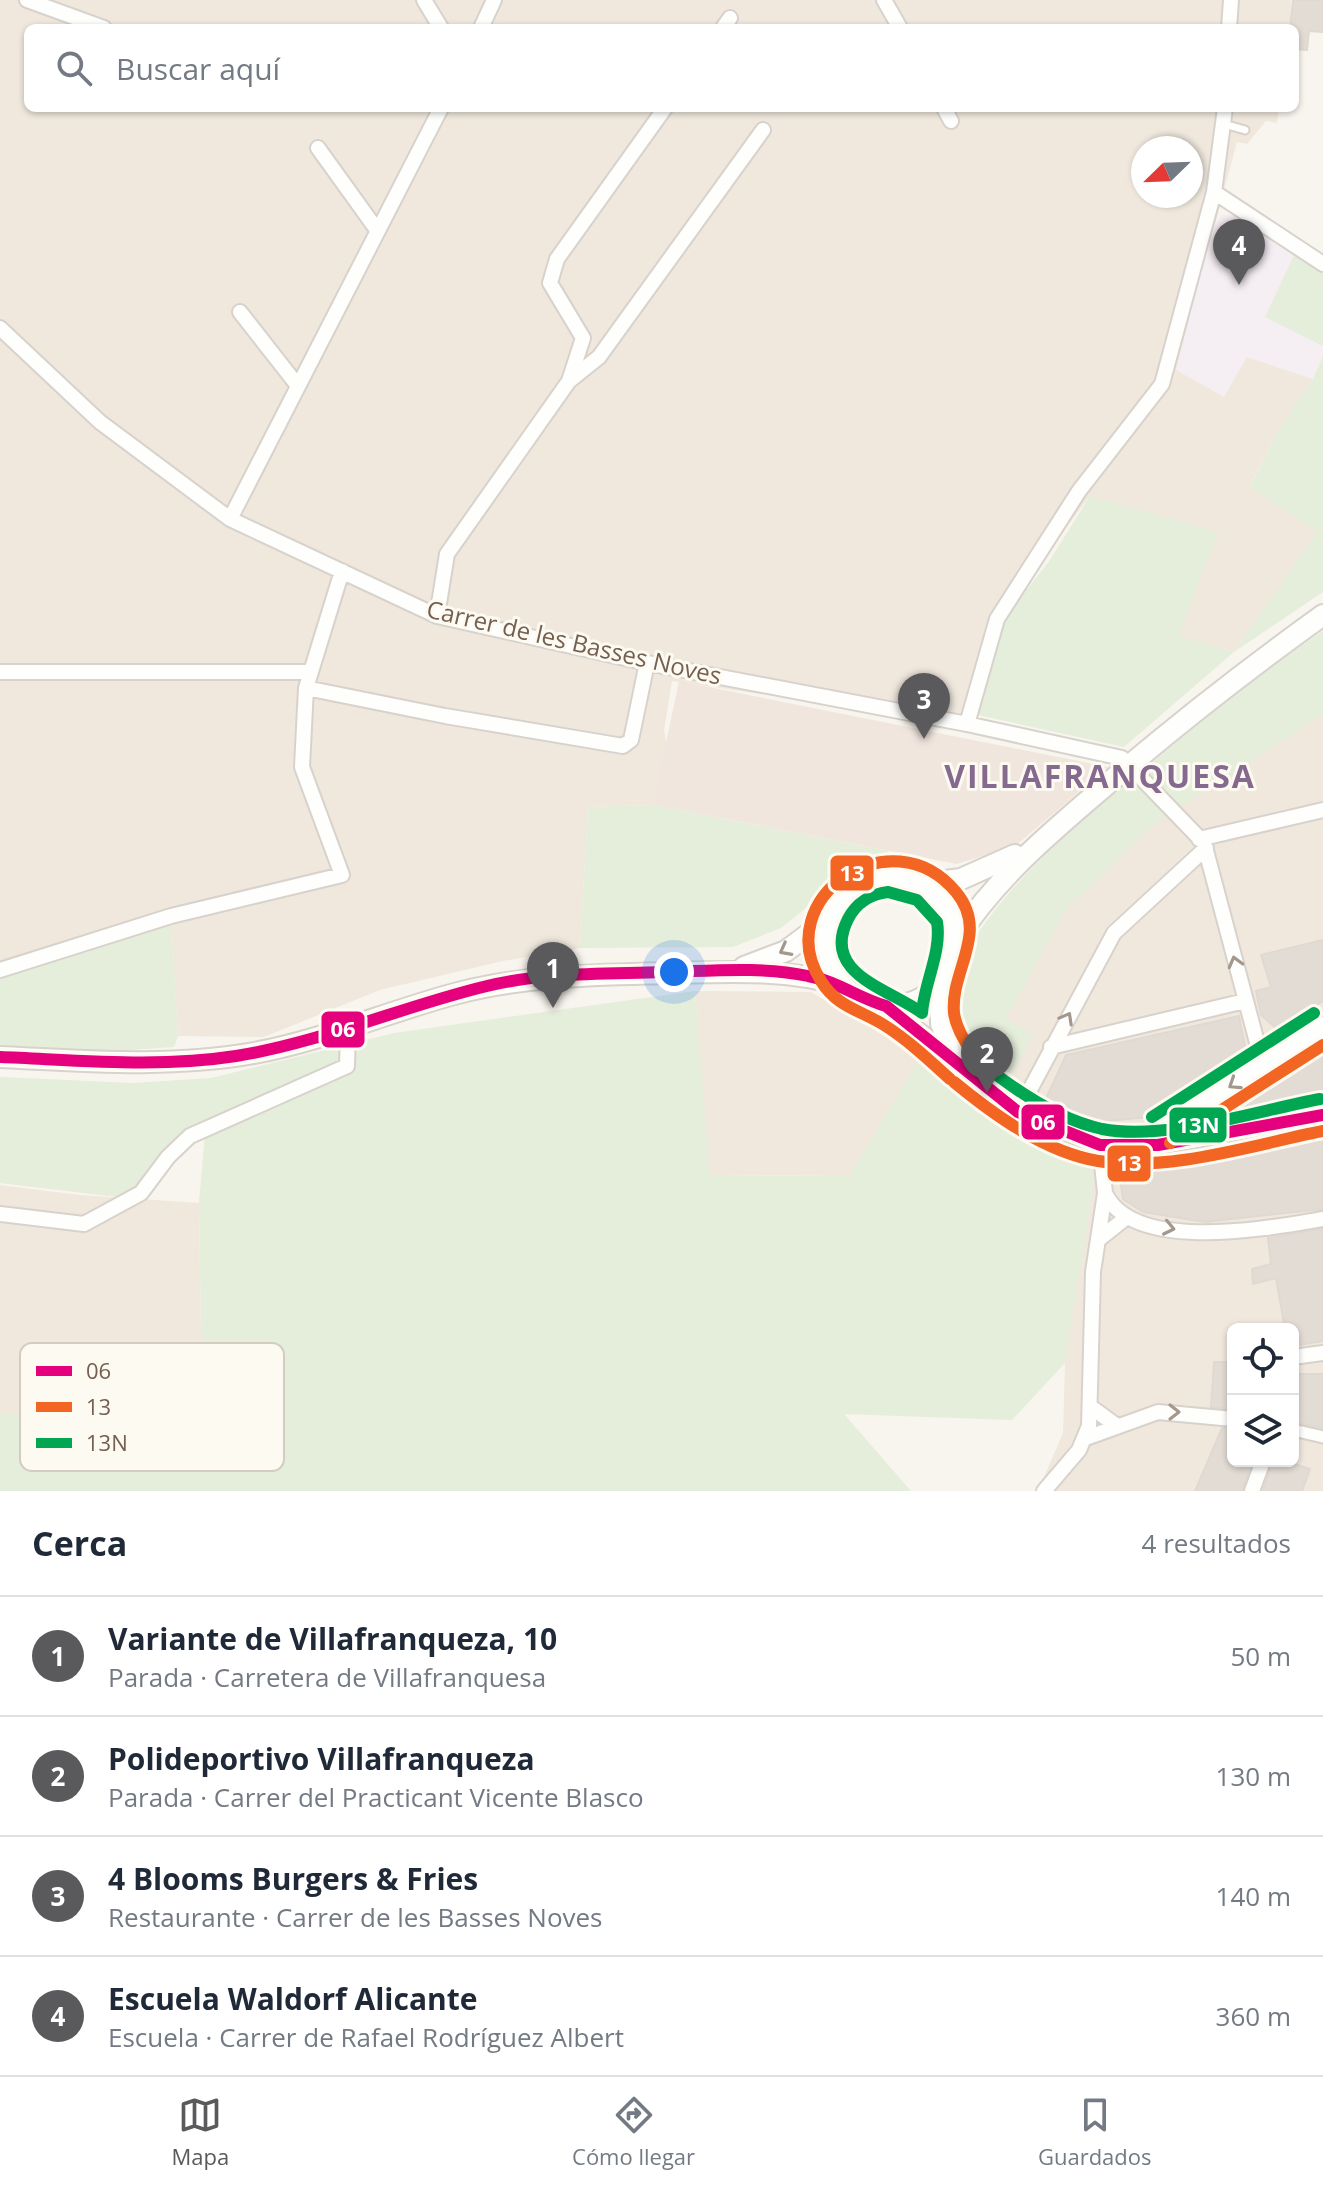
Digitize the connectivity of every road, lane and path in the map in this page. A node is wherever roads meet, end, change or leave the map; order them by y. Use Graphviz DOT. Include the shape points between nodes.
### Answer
graph roads {
  1 [pos="27,0"];
  2 [pos="424,0"];
  3 [pos="494,0"];
  4 [pos="884,0"];
  5 [pos="1231,0"];
  6 [pos="93,24"];
  7 [pos="439,24"];
  8 [pos="483,24"];
  9 [pos="898,24"];
  10 [pos="1229,24"];
  11 [pos="439,112"];
  12 [pos="662,112"];
  13 [pos="1224,112"];
  14 [pos="1223,124"];
  15 [pos="763,130"];
  16 [pos="1245,130"];
  17 [pos="318,148"];
  18 [pos="1214,192"];
  19 [pos="377,230"];
  20 [pos="1323,264"];
  21 [pos="240,312"];
  22 [pos="0,328"];
  23 [pos="569,381"];
  24 [pos="298,386"];
  25 [pos="230,519"];
  26 [pos="342,571"];
  27 [pos="1323,615"];
  28 [pos="437,616"];
  29 [pos="647,663"];
  30 [pos="0,672"];
  31 [pos="311,672"];
  32 [pos="306,688"];
  33 [pos="967,724"];
  34 [pos="1130,764"];
  35 [pos="1323,810"];
  36 [pos="1202,844"];
  37 [pos="1033,846"];
  38 [pos="922,884"];
  39 [pos="830,918"];
  40 [pos="955,941"];
  41 [pos="0,970"];
  42 [pos="734,970"];
  43 [pos="939,984"];
  44 [pos="843,985"];
  45 [pos="1245,1001"];
  46 [pos="886,1006"];
  47 [pos="1323,1026"];
  48 [pos="348,1030"];
  49 [pos="1051,1047"];
  50 [pos="0,1057"];
  51 [pos="1263,1065"];
  52 [pos="962,1068"];
  53 [pos="1195,1109"];
  54 [pos="1018,1112"];
  55 [pos="1323,1115"];
  56 [pos="1205,1136"];
  57 [pos="1109,1144"];
  58 [pos="1105,1193"];
  59 [pos="0,1214"];
  60 [pos="1127,1217"];
  61 [pos="1323,1219"];
  62 [pos="1098,1240"];
  63 [pos="1323,1353"];
  64 [pos="1299,1356"];
  65 [pos="1091,1407"];
  66 [pos="1227,1418"];
  67 [pos="1117,1426"];
  68 [pos="1299,1431"];
  69 [pos="1323,1437"];
  70 [pos="1086,1438"];
  71 [pos="1261,1467"];
  72 [pos="1044,1491"];
  73 [pos="1252,1491"];
  1 -- 6 [label="street"];
  2 -- 7 [label="street"];
  3 -- 8 [label="street"];
  4 -- 9 [label="street"];
  5 -- 10 [label="street"];
  11 -- 19 [label="street"];
  12 -- 23 [label="street" via="557,259 550,283 583,338"];
  13 -- 14 [label="street"];
  14 -- 16 [label="lane"];
  14 -- 18 [label="street"];
  15 -- 23 [label="street" via="599,357"];
  17 -- 19 [label="street"];
  18 -- 20 [label="street"];
  18 -- 33 [label="street" via="1162,384 1079,491 997,619"];
  19 -- 24 [label="street"];
  21 -- 24 [label="street"];
  22 -- 25 [label="street, Carrer de les Basses Noves" via="100,422"];
  23 -- 28 [label="street" via="447,554"];
  24 -- 25 [label="street"];
  25 -- 26 [label="street, Carrer de les Basses Noves"];
  26 -- 28 [label="street, Carrer de les Basses Noves"];
  26 -- 31 [label="street"];
  27 -- 34 [label="main road"];
  28 -- 29 [label="street, Carrer de les Basses Noves"];
  29 -- 32 [label="street" via="631,740 623,746"];
  29 -- 33 [label="street, Carrer de les Basses Noves"];
  30 -- 31 [label="street"];
  31 -- 32 [label="street"];
  32 -- 41 [label="street" via="302,767 342,875 171,916"];
  33 -- 34 [label="street, Carrer de les Basses Noves" via="1111,753"];
  34 -- 36 [label="street"];
  34 -- 37 [label="main road"];
  35 -- 36 [label="street"];
  45 -- 36 [label="street, one-way"];
  49 -- 36 [label="street, one-way" via="1114,933"];
  37 -- 38 [label="main road" via="975,874"];
  37 -- 40 [label="main road"];
  38 -- 39 [label="main road" via="895,876 868,880 845,895"];
  38 -- 40 [label="main road" via="942,902"];
  39 -- 42 [label="main road, one-way" via="786,951"];
  39 -- 44 [label="main road" via="827,953"];
  40 -- 43 [label="main road" via="951,964"];
  42 -- 44 [label="main road" via="806,975"];
  42 -- 48 [label="main road" via="520,980 430,1001"];
  43 -- 46 [label="main road" via="915,1001"];
  43 -- 52 [label="street" via="940,1024"];
  44 -- 46 [label="main road" via="862,999"];
  45 -- 49 [label="street"];
  45 -- 51 [label="street"];
  46 -- 52 [label="street"];
  47 -- 51 [label="street"];
  48 -- 50 [label="main road" via="285,1047 201,1059"];
  48 -- 59 [label="street" via="347,1066 190,1136 141,1193 84,1224"];
  49 -- 54 [label="street"];
  51 -- 53 [label="street, one-way"];
  52 -- 54 [label="street"];
  53 -- 56 [label="street"];
  53 -- 57 [label="street" via="1163,1130"];
  54 -- 57 [label="street"];
  55 -- 56 [label="street"];
  56 -- 57 [label="street" via="1158,1145"];
  57 -- 58 [label="street"];
  58 -- 60 [label="street" via="1115,1210"];
  58 -- 62 [label="street"];
  60 -- 61 [label="street, one-way" via="1174,1230 1229,1234"];
  60 -- 62 [label="street"];
  62 -- 65 [label="street" via="1091,1303"];
  63 -- 64 [label="street"];
  65 -- 67 [label="street"];
  65 -- 70 [label="street"];
  67 -- 66 [label="street, one-way" via="1158,1412"];
  67 -- 70 [label="street"];
  68 -- 69 [label="street"];
  70 -- 72 [label="street"];
  71 -- 73 [label="street"];
}
